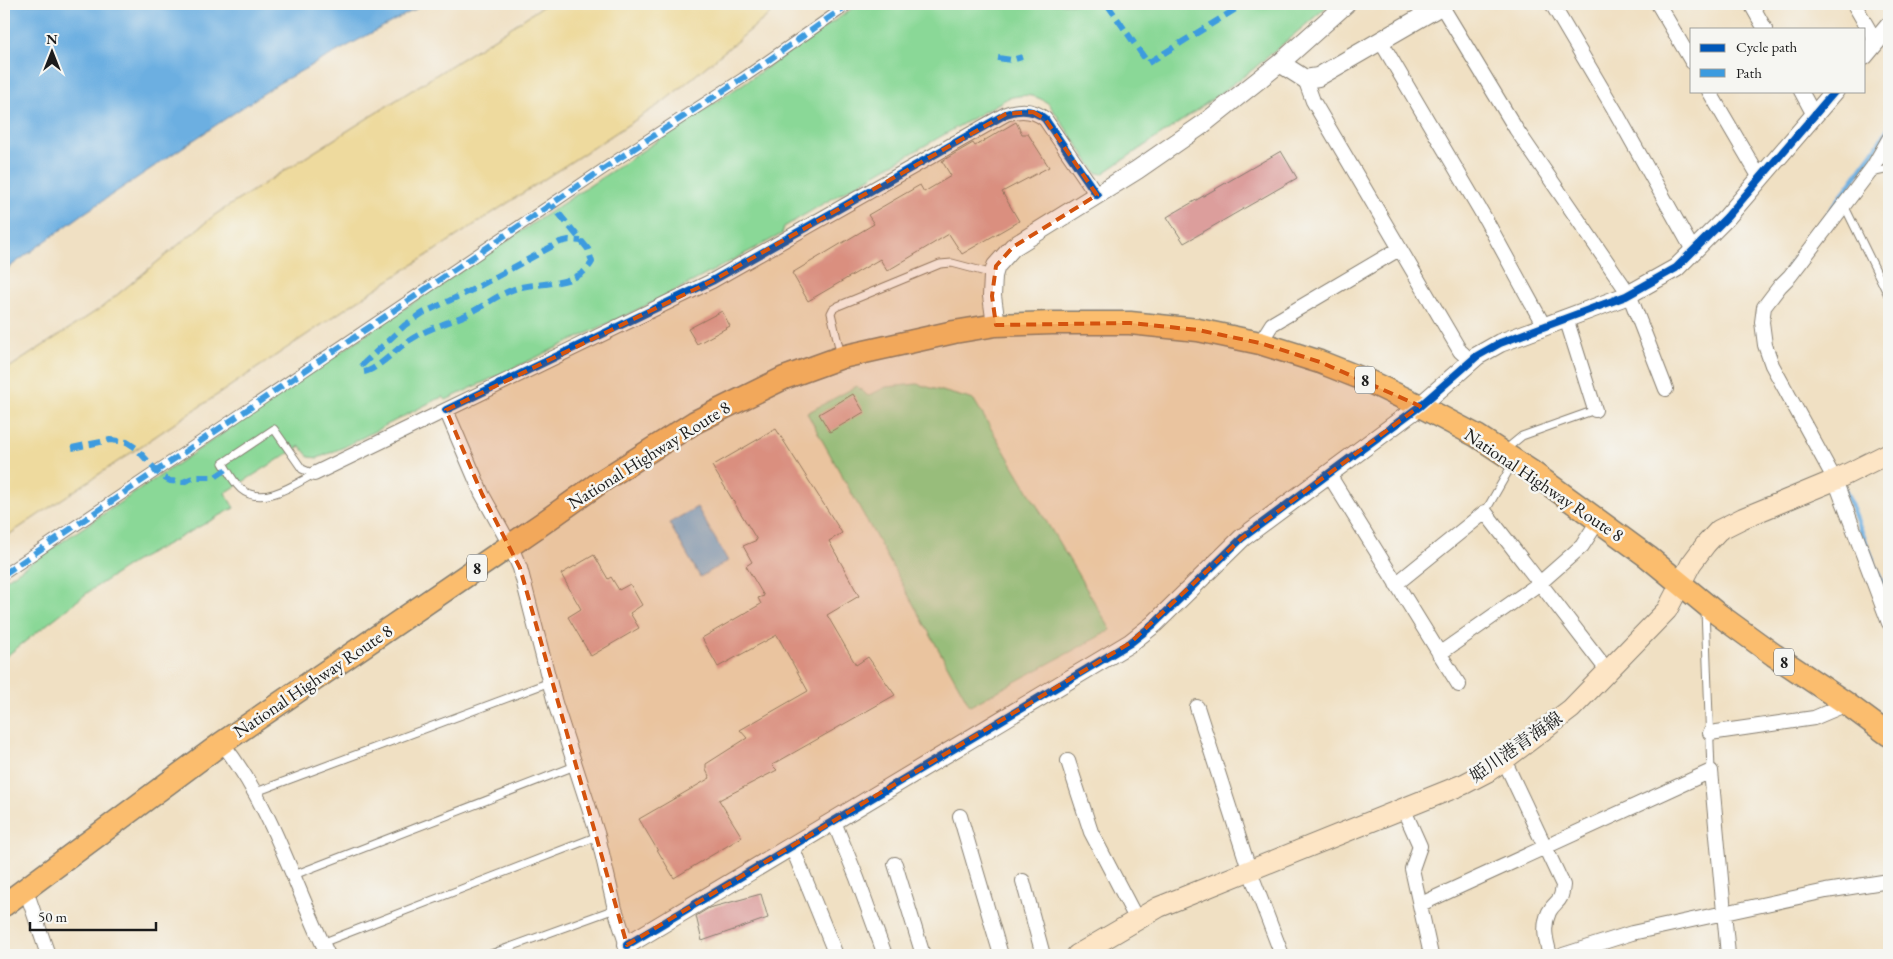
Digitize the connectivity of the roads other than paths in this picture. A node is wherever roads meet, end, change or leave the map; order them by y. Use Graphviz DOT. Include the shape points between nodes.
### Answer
graph roads {
  1 [pos="849,4"];
  2 [pos="1346,4"];
  3 [pos="1443,4"];
  4 [pos="1552,4"];
  5 [pos="1658,4"];
  6 [pos="1751,4"];
  7 [pos="1854,4"];
  8 [pos="1889,26"];
  9 [pos="1764,28"];
  10 [pos="1380,40"];
  11 [pos="1876,42"];
  12 [pos="1866,54"];
  13 [pos="1690,59"];
  14 [pos="1280,63"];
  15 [pos="1305,79"];
  16 [pos="1710,92"];
  17 [pos="1802,92"];
  18 [pos="1834,92"];
  19 [pos="1814,115"];
  20 [pos="1889,139"];
  21 [pos="1889,169"];
  22 [pos="1868,174"];
  23 [pos="1760,178"];
  24 [pos="1097,195"];
  25 [pos="1843,204"];
  26 [pos="1399,249"];
  27 [pos="1694,252"];
  28 [pos="994,274"];
  29 [pos="1630,294"];
  30 [pos="1889,297"];
  31 [pos="1566,318"];
  32 [pos="996,325"];
  33 [pos="1544,326"];
  34 [pos="1260,343"];
  35 [pos="842,357"];
  36 [pos="1472,361"];
  37 [pos="1666,389"];
  38 [pos="1420,406"];
  39 [pos="446,410"];
  40 [pos="1595,410"];
  41 [pos="1889,454"];
  42 [pos="1508,457"];
  43 [pos="1328,473"];
  44 [pos="314,474"];
  45 [pos="1836,480"];
  46 [pos="1485,512"];
  47 [pos="1598,521"];
  48 [pos="510,545"];
  49 [pos="4,574"];
  50 [pos="1540,583"];
  51 [pos="1396,584"];
  52 [pos="1681,584"];
  53 [pos="1705,604"];
  54 [pos="1889,623"];
  55 [pos="1439,654"];
  56 [pos="1607,670"];
  57 [pos="551,682"];
  58 [pos="1459,685"];
  59 [pos="1847,704"];
  60 [pos="1197,707"];
  61 [pos="1710,733"];
  62 [pos="1889,735"];
  63 [pos="222,743"];
  64 [pos="1504,760"];
  65 [pos="1068,761"];
  66 [pos="576,766"];
  67 [pos="1712,771"];
  68 [pos="256,792"];
  69 [pos="1403,808"];
  70 [pos="960,816"];
  71 [pos="834,822"];
  72 [pos="598,836"];
  73 [pos="1546,846"];
  74 [pos="792,848"];
  75 [pos="895,864"];
  76 [pos="1249,869"];
  77 [pos="294,875"];
  78 [pos="1023,881"];
  79 [pos="1889,881"];
  80 [pos="26,890"];
  81 [pos="1421,904"];
  82 [pos="4,905"];
  83 [pos="615,909"];
  84 [pos="1723,913"];
  85 [pos="1137,920"];
  86 [pos="325,949"];
  87 [pos="629,950"];
  88 [pos="48,955"];
  89 [pos="488,955"];
  90 [pos="836,955"];
  91 [pos="885,955"];
  92 [pos="924,955"];
  93 [pos="1002,955"];
  94 [pos="1043,955"];
  95 [pos="1077,955"];
  96 [pos="1282,955"];
  97 [pos="1432,955"];
  98 [pos="1550,955"];
  99 [pos="1563,955"];
  100 [pos="1728,955"];
  1 -- 49 [label="street"];
  2 -- 14 [label="street"];
  3 -- 10 [label="street"];
  3 -- 29 [label="street" via="1516,130"];
  4 -- 27 [label="street"];
  5 -- 13 [label="street"];
  6 -- 9 [label="street"];
  7 -- 11 [label="street"];
  8 -- 11 [label="street"];
  10 -- 15 [label="street" via="1318,77"];
  10 -- 33 [label="street"];
  11 -- 12 [label="street"];
  14 -- 15 [label="street"];
  14 -- 24 [label="street" via="1202,125"];
  15 -- 26 [label="street" via="1313,101"];
  16 -- 23 [label="street"];
  17 -- 19 [label="street"];
  18 -- 19 [label="street"];
  19 -- 23 [label="street"];
  20 -- 22 [label="street"];
  21 -- 22 [label="lane"];
  22 -- 25 [label="street"];
  23 -- 27 [label="street"];
  24 -- 28 [label="street" via="1012,247"];
  24 -- 39 [label="street" via="1045,119 1026,110 1006,114 712,281"];
  25 -- 30 [label="lane"];
  25 -- 45 [label="street" via="1769,299 1762,322 1772,365"];
  26 -- 34 [label="street" via="1272,324"];
  26 -- 36 [label="street" via="1460,351"];
  27 -- 29 [label="street" via="1676,268"];
  28 -- 32 [label="street" via="992,296"];
  28 -- 35 [label="lane" via="952,263 940,264 838,306 831,313"];
  29 -- 31 [label="street"];
  29 -- 37 [label="street"];
  31 -- 33 [label="street"];
  31 -- 40 [label="street"];
  32 -- 34 [label="highway, National Highway Route 8 / 8" via="1130,323 1198,330"];
  32 -- 35 [label="highway, National Highway Route 8 / 8"];
  33 -- 36 [label="street" via="1500,343"];
  34 -- 38 [label="highway, National Highway Route 8 / 8" via="1320,362"];
  35 -- 48 [label="highway, National Highway Route 8 / 8" via="784,378 695,422"];
  36 -- 38 [label="street"];
  38 -- 42 [label="highway, National Highway Route 8 / 8" via="1477,436"];
  38 -- 43 [label="street"];
  39 -- 44 [label="street"];
  39 -- 48 [label="street" via="482,494"];
  40 -- 42 [label="lane" via="1522,436 1508,446"];
  41 -- 45 [label="main road, 姫川港青海線"];
  42 -- 46 [label="lane"];
  42 -- 47 [label="highway, National Highway Route 8 / 8"];
  43 -- 51 [label="street"];
  43 -- 71 [label="street" via="1242,538 1154,624 1130,643"];
  44 -- 44 [label="lane" via="272,494 249,495 240,489 223,463 274,429 302,469"];
  45 -- 52 [label="main road, 姫川港青海線" via="1719,530 1698,553"];
  45 -- 54 [label="street"];
  46 -- 50 [label="street"];
  46 -- 51 [label="street"];
  47 -- 50 [label="street" via="1582,546"];
  47 -- 52 [label="highway, National Highway Route 8 / 8"];
  48 -- 57 [label="street" via="520,568"];
  48 -- 63 [label="highway, National Highway Route 8 / 8"];
  50 -- 55 [label="street"];
  50 -- 56 [label="street"];
  51 -- 55 [label="street"];
  52 -- 53 [label="highway, National Highway Route 8 / 8"];
  52 -- 56 [label="main road, 姫川港青海線" via="1667,610"];
  53 -- 59 [label="highway, National Highway Route 8 / 8"];
  53 -- 61 [label="lane"];
  55 -- 58 [label="street"];
  56 -- 64 [label="main road, 姫川港青海線" via="1571,709"];
  57 -- 66 [label="street"];
  57 -- 68 [label="lane"];
  59 -- 61 [label="street" via="1814,718"];
  59 -- 62 [label="highway, National Highway Route 8 / 8"];
  60 -- 76 [label="street"];
  61 -- 67 [label="lane"];
  63 -- 68 [label="street"];
  63 -- 80 [label="highway, National Highway Route 8 / 8"];
  64 -- 69 [label="main road, 姫川港青海線" via="1464,784"];
  64 -- 73 [label="street"];
  65 -- 85 [label="street" via="1091,832"];
  66 -- 72 [label="street"];
  66 -- 77 [label="lane"];
  67 -- 73 [label="street"];
  67 -- 84 [label="street"];
  68 -- 77 [label="street"];
  69 -- 76 [label="main road, 姫川港青海線"];
  69 -- 81 [label="street" via="1420,846 1412,869"];
  70 -- 93 [label="street"];
  71 -- 74 [label="street"];
  71 -- 91 [label="street"];
  72 -- 83 [label="street"];
  72 -- 86 [label="lane"];
  73 -- 81 [label="street"];
  73 -- 98 [label="street" via="1563,885 1561,899 1549,912 1544,934"];
  74 -- 87 [label="street"];
  74 -- 90 [label="street"];
  75 -- 92 [label="street"];
  76 -- 85 [label="main road, 姫川港青海線"];
  76 -- 96 [label="street"];
  77 -- 86 [label="street"];
  78 -- 94 [label="street"];
  79 -- 84 [label="street" via="1826,890"];
  80 -- 82 [label="highway, National Highway Route 8 / 8"];
  80 -- 88 [label="street"];
  81 -- 97 [label="street"];
  83 -- 87 [label="street"];
  83 -- 89 [label="lane"];
  84 -- 99 [label="street" via="1632,933"];
  84 -- 100 [label="street"];
  85 -- 95 [label="main road, 姫川港青海線"];
}
